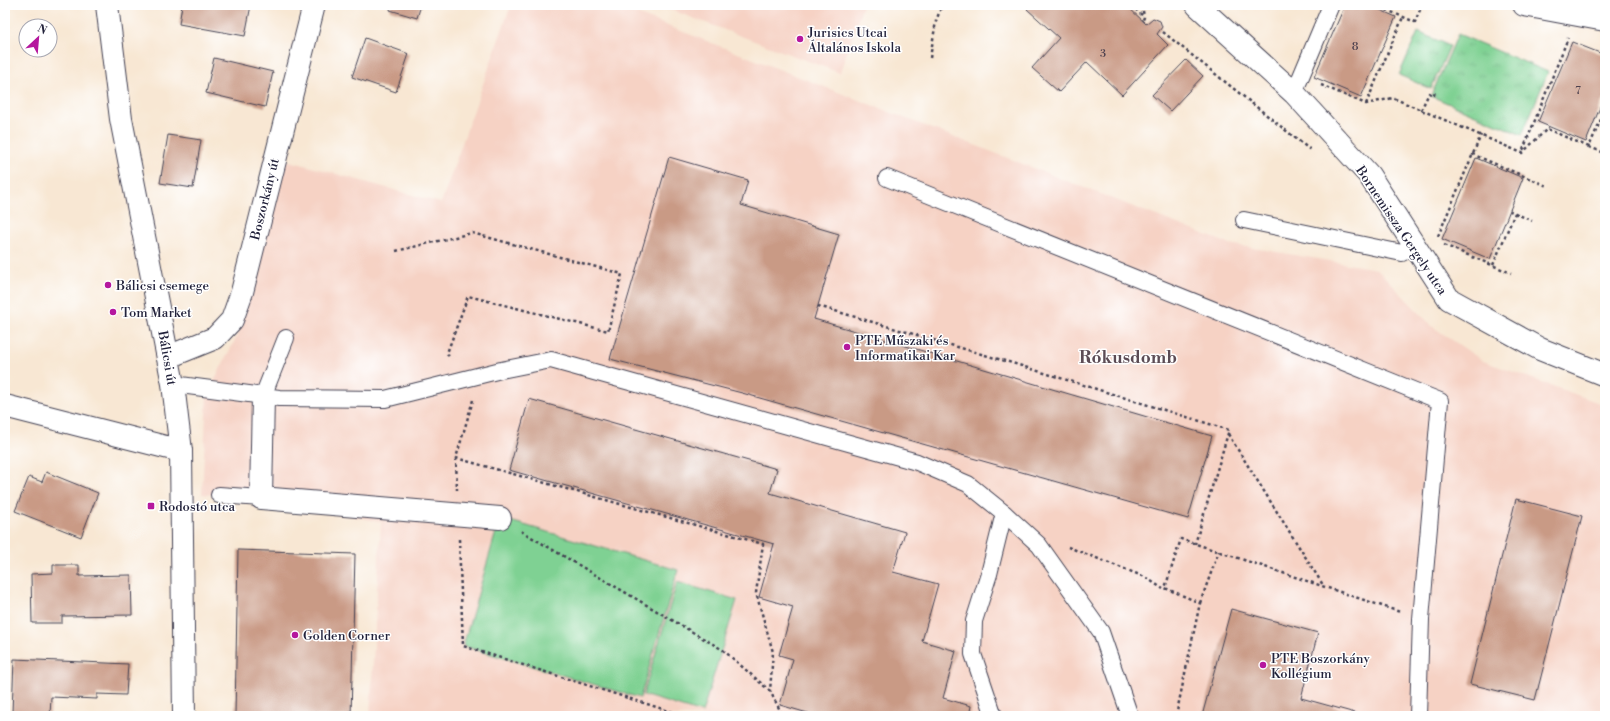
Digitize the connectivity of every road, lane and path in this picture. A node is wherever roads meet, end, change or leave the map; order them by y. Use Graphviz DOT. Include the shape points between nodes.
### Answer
graph roads {
  1 [pos="107,5"];
  2 [pos="314,5"];
  3 [pos="942,5"];
  4 [pos="1131,5"];
  5 [pos="1142,5"];
  6 [pos="1197,5"];
  7 [pos="1331,5"];
  8 [pos="1375,5"];
  9 [pos="1422,5"];
  10 [pos="1524,5"];
  11 [pos="1578,15"];
  12 [pos="1144,16"];
  13 [pos="1403,17"];
  14 [pos="1142,20"];
  15 [pos="1605,20"];
  16 [pos="1163,32"];
  17 [pos="930,58"];
  18 [pos="1298,84"];
  19 [pos="1435,91"];
  20 [pos="1366,104"];
  21 [pos="1600,106"];
  22 [pos="1605,109"];
  23 [pos="1421,110"];
  24 [pos="1480,135"];
  25 [pos="1313,145"];
  26 [pos="1589,147"];
  27 [pos="1522,153"];
  28 [pos="1605,153"];
  29 [pos="1472,154"];
  30 [pos="887,178"];
  31 [pos="1547,186"];
  32 [pos="1510,211"];
  33 [pos="1515,213"];
  34 [pos="1244,220"];
  35 [pos="1532,221"];
  36 [pos="1436,241"];
  37 [pos="1443,244"];
  38 [pos="1413,245"];
  39 [pos="396,251"];
  40 [pos="1493,265"];
  41 [pos="1511,273"];
  42 [pos="818,306"];
  43 [pos="286,338"];
  44 [pos="168,357"];
  45 [pos="1605,375"];
  46 [pos="462,380"];
  47 [pos="173,384"];
  48 [pos="263,396"];
  49 [pos="5,406"];
  50 [pos="1228,433"];
  51 [pos="181,452"];
  52 [pos="456,458"];
  53 [pos="219,495"];
  54 [pos="261,498"];
  55 [pos="1004,513"];
  56 [pos="458,515"];
  57 [pos="500,518"];
  58 [pos="1195,544"];
  59 [pos="1066,546"];
  60 [pos="1219,551"];
  61 [pos="1324,586"];
  62 [pos="1163,589"];
  63 [pos="1200,603"];
  64 [pos="1421,619"];
  65 [pos="770,692"];
  66 [pos="184,716"];
  67 [pos="685,716"];
  68 [pos="784,716"];
  69 [pos="994,716"];
  70 [pos="1130,716"];
  71 [pos="1176,716"];
  72 [pos="1418,716"];
  1 -- 44 [label="street, Bálicsi út" via="121,119"];
  2 -- 44 [label="street, Boszorkány út" via="242,292 232,320 215,338"];
  3 -- 17 [label="path" via="936,21"];
  4 -- 12 [label="path"];
  5 -- 12 [label="path"];
  6 -- 18 [label="street, Bornemissza Gergely utca"];
  7 -- 18 [label="lane"];
  8 -- 13 [label="path"];
  9 -- 13 [label="path" via="1415,22"];
  10 -- 11 [label="street"];
  11 -- 15 [label="street"];
  11 -- 27 [label="path"];
  12 -- 14 [label="path"];
  13 -- 20 [label="path"];
  16 -- 25 [label="path" via="1309,149"];
  18 -- 20 [label="path"];
  18 -- 38 [label="street, Bornemissza Gergely utca" via="1369,175"];
  19 -- 23 [label="path" via="1434,95 1429,93"];
  20 -- 23 [label="path" via="1393,98"];
  21 -- 22 [label="path"];
  22 -- 26 [label="path"];
  23 -- 24 [label="path"];
  24 -- 27 [label="path"];
  24 -- 29 [label="path"];
  26 -- 27 [label="path" via="1547,130"];
  26 -- 28 [label="path"];
  29 -- 31 [label="path"];
  29 -- 36 [label="path"];
  30 -- 64 [label="lane" via="1440,401"];
  32 -- 33 [label="path"];
  33 -- 35 [label="path"];
  33 -- 40 [label="path"];
  34 -- 38 [label="lane" via="1402,253"];
  37 -- 40 [label="path"];
  38 -- 45 [label="street, Bornemissza Gergely utca" via="1449,299 1540,349"];
  39 -- 46 [label="path" via="472,233 622,274 608,331 468,296 447,353"];
  40 -- 41 [label="path"];
  42 -- 50 [label="path" via="1214,425 1229,430"];
  43 -- 48 [label="lane"];
  44 -- 47 [label="street, Bálicsi út"];
  46 -- 48 [label="lane" via="385,399"];
  46 -- 52 [label="path" via="474,396"];
  46 -- 55 [label="lane" via="550,360 917,462 968,484"];
  47 -- 48 [label="lane"];
  47 -- 51 [label="street, Bálicsi út"];
  48 -- 54 [label="street"];
  49 -- 51 [label="street"];
  50 -- 58 [label="path"];
  50 -- 61 [label="path"];
  51 -- 66 [label="street, Bálicsi út"];
  52 -- 56 [label="path"];
  52 -- 65 [label="path" via="763,544 756,593 773,652"];
  53 -- 54 [label="lane"];
  54 -- 56 [label="street"];
  55 -- 69 [label="lane" via="974,621 972,654"];
  55 -- 70 [label="lane" via="1040,544 1101,632"];
  56 -- 57 [label="street"];
  56 -- 67 [label="path" via="463,646"];
  57 -- 65 [label="path" via="723,650"];
  58 -- 60 [label="path"];
  58 -- 63 [label="path" via="1181,539 1166,588"];
  59 -- 62 [label="path" via="1145,577"];
  60 -- 61 [label="path"];
  60 -- 63 [label="path"];
  61 -- 64 [label="path"];
  63 -- 71 [label="path"];
  64 -- 72 [label="lane"];
  65 -- 68 [label="path"];
}
